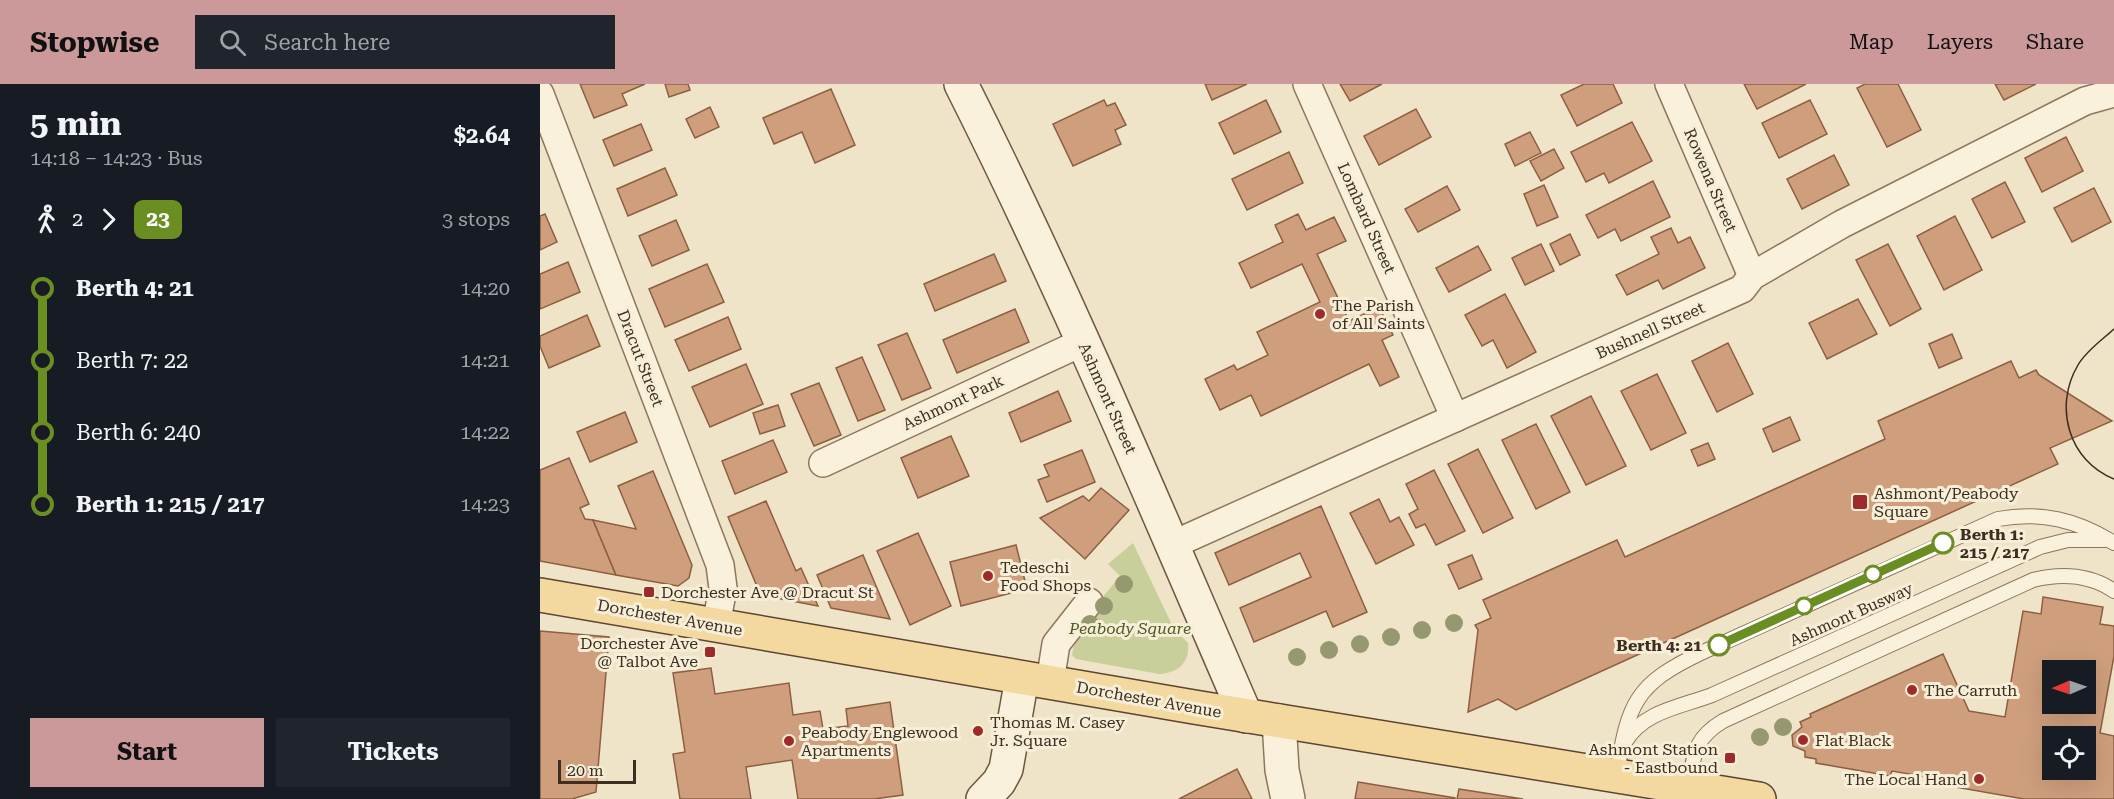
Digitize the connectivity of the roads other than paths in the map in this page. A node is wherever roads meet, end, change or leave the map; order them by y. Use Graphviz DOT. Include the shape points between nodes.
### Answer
graph roads {
  1 [pos="961,84"];
  2 [pos="1307,84"];
  3 [pos="1669,84"];
  4 [pos="540,93"];
  5 [pos="2109,97"];
  6 [pos="1752,276"];
  7 [pos="1083,342"];
  8 [pos="1455,418"];
  9 [pos="823,464"];
  10 [pos="2112,541"];
  11 [pos="1172,545"];
  12 [pos="2114,591"];
  13 [pos="540,595"];
  14 [pos="1089,602"];
  15 [pos="716,625"];
  16 [pos="1036,680"];
  17 [pos="1246,716"];
  18 [pos="1280,721"];
  19 [pos="1619,761"];
  20 [pos="1681,790"];
  21 [pos="983,799"];
  22 [pos="1288,799"];
  23 [pos="1759,799"];
  1 -- 7 [label="main road, Ashmont Street" via="1014,189"];
  2 -- 8 [label="street, Lombard Street"];
  3 -- 6 [label="street, Rowena Street"];
  4 -- 15 [label="street, Dracut Street" via="720,565 723,588"];
  5 -- 6 [label="street, Bushnell Street" via="2085,100 1853,218"];
  6 -- 8 [label="street, Bushnell Street" via="1742,289"];
  7 -- 9 [label="street, Ashmont Park"];
  7 -- 11 [label="main road, Ashmont Street"];
  8 -- 11 [label="street, Bushnell Street"];
  10 -- 19 [label="lane, Ashmont Busway" via="2068,540 2031,551 1712,695 1660,712 1635,729"];
  10 -- 19 [label="lane, Ashmont Busway" via="2068,520 2052,517 2016,516 1981,525 1675,666 1634,703"];
  11 -- 17 [label="main road, Ashmont Street"];
  12 -- 20 [label="lane" via="2082,577 2033,580 1723,721 1701,737"];
  13 -- 15 [label="main road, Dorchester Avenue"];
  14 -- 16 [label="street" via="1056,644"];
  15 -- 16 [label="main road, Dorchester Avenue"];
  16 -- 17 [label="main road, Dorchester Avenue"];
  16 -- 21 [label="main road" via="1006,769"];
  17 -- 18 [label="main road, Dorchester Avenue"];
  18 -- 19 [label="main road, Dorchester Avenue"];
  18 -- 22 [label="main road" via="1282,770"];
  19 -- 20 [label="main road, Dorchester Avenue"];
  20 -- 23 [label="main road, Dorchester Avenue"];
}
